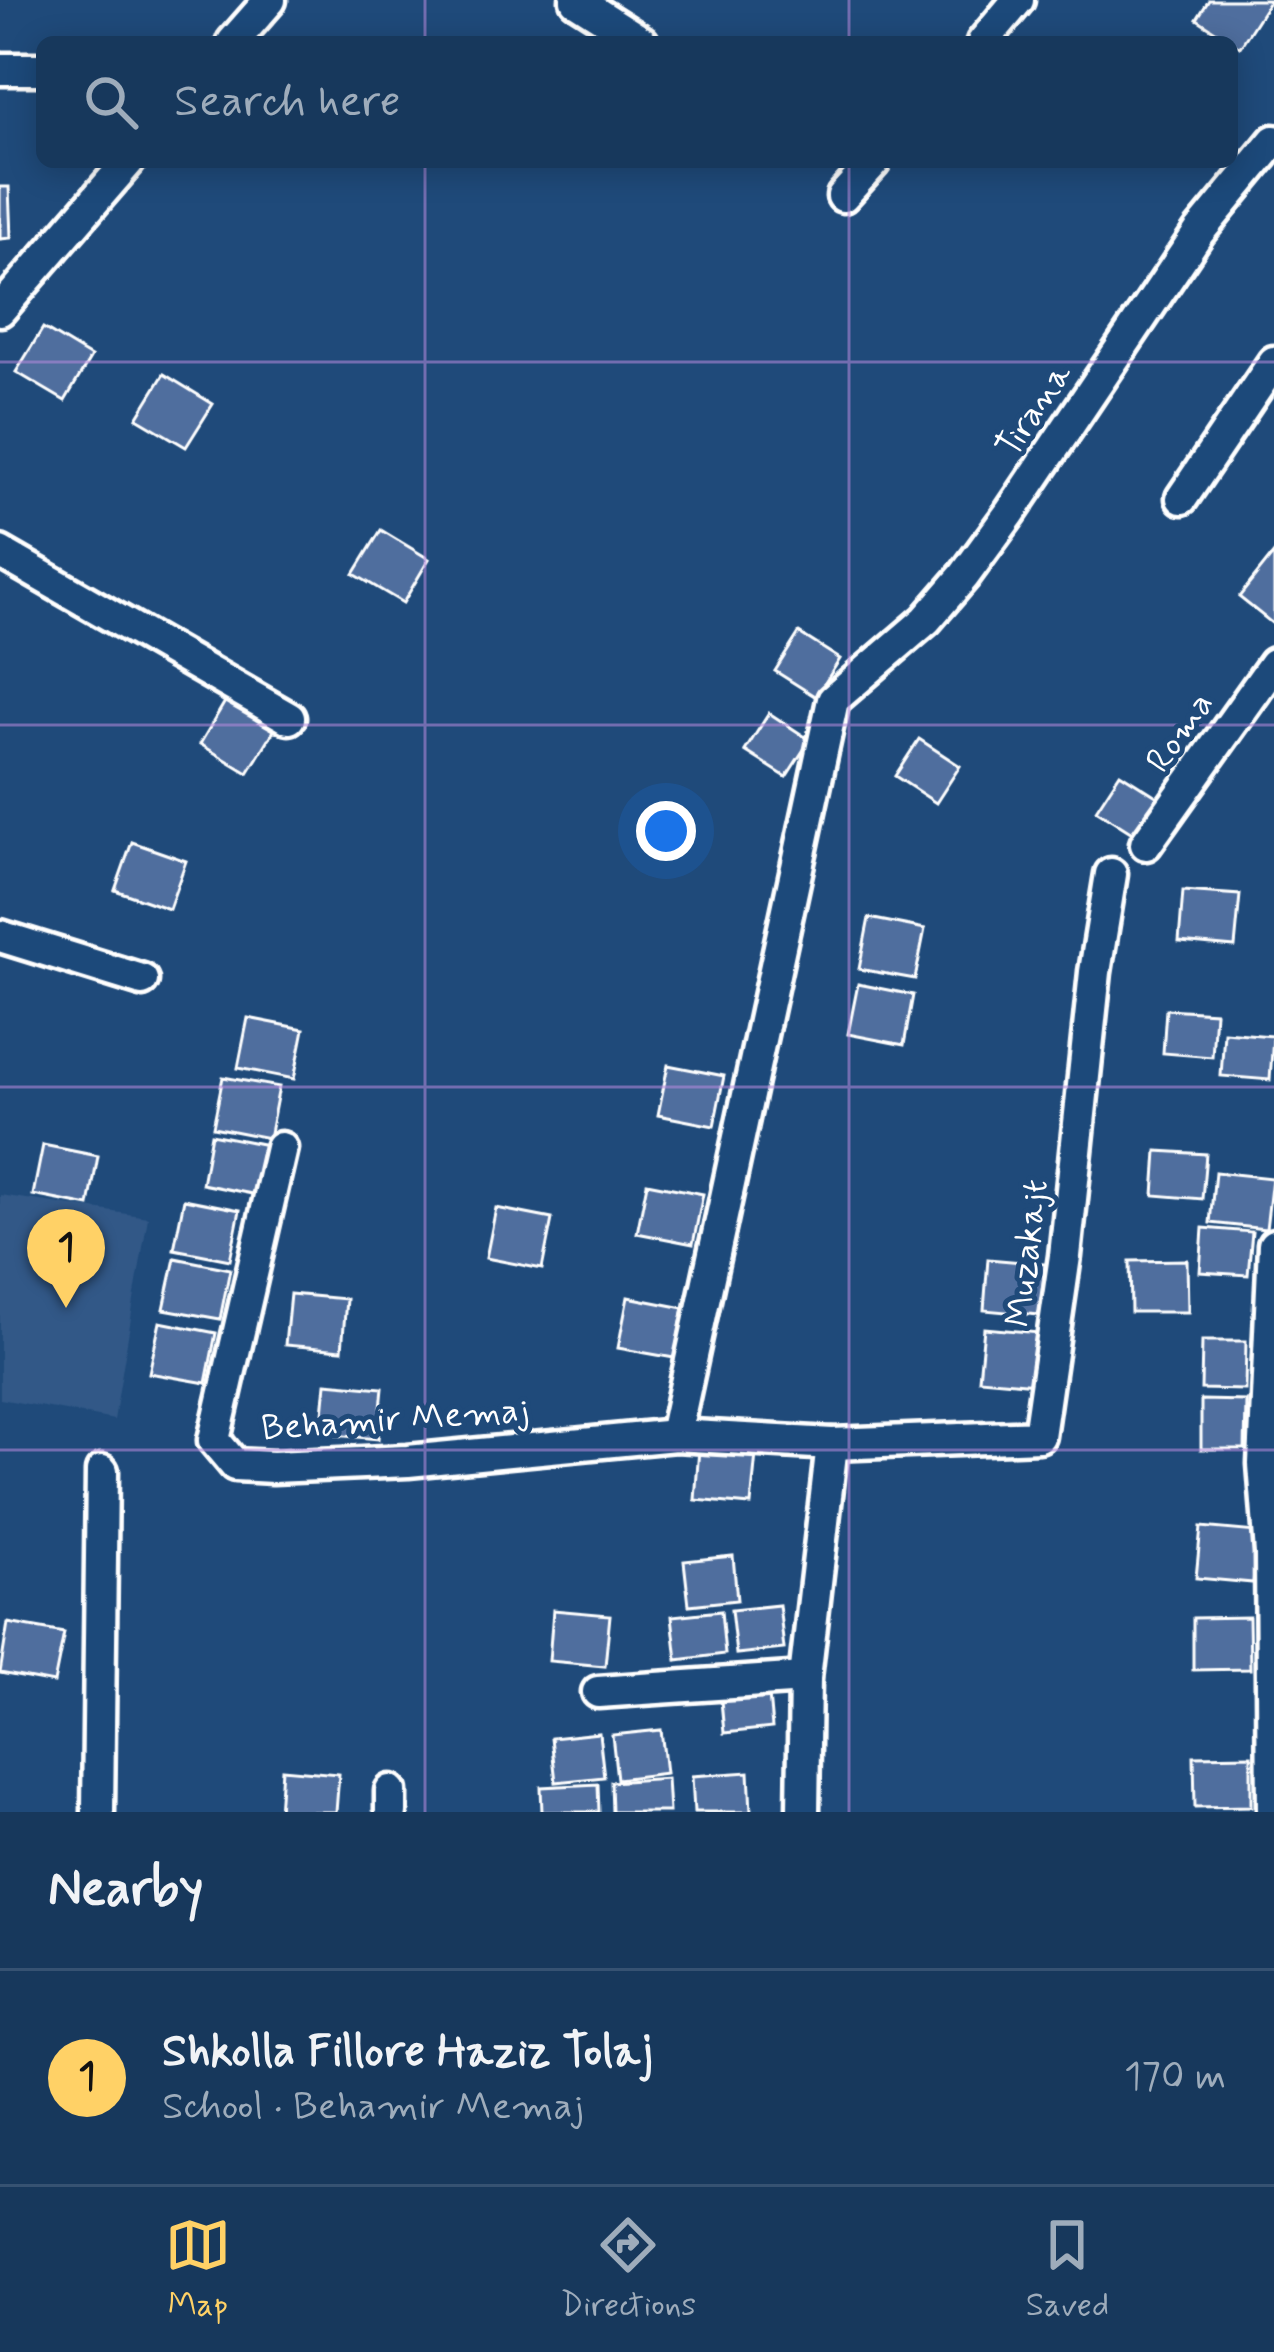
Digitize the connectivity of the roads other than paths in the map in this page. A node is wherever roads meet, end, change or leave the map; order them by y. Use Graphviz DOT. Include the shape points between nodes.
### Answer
graph roads {
  1 [pos="270,0"];
  2 [pos="576,0"];
  3 [pos="1018,0"];
  4 [pos="238,36"];
  5 [pos="633,36"];
  6 [pos="988,36"];
  7 [pos="0,69"];
  8 [pos="36,69"];
  9 [pos="1274,141"];
  10 [pos="123,168"];
  11 [pos="869,168"];
  12 [pos="843,196"];
  13 [pos="1,306"];
  14 [pos="1274,362"];
  15 [pos="1182,498"];
  16 [pos="0,553"];
  17 [pos="1274,664"];
  18 [pos="289,718"];
  19 [pos="1146,844"];
  20 [pos="1111,874"];
  21 [pos="0,936"];
  22 [pos="142,980"];
  23 [pos="280,1148"];
  24 [pos="1274,1245"];
  25 [pos="675,1436"];
  26 [pos="832,1444"];
  27 [pos="102,1471"];
  28 [pos="1272,1554"];
  29 [pos="805,1678"];
  30 [pos="598,1692"];
  31 [pos="1273,1796"];
  32 [pos="98,1812"];
  33 [pos="803,1812"];
  1 -- 4 [label="street"];
  2 -- 5 [label="street"];
  3 -- 6 [label="street"];
  7 -- 8 [label="street"];
  9 -- 25 [label="street, Tirana" via="1199,232 964,576 926,620 832,700"];
  10 -- 13 [label="street"];
  11 -- 12 [label="street"];
  14 -- 15 [label="street"];
  16 -- 18 [label="street"];
  17 -- 19 [label="street, Roma"];
  20 -- 26 [label="street, Muzakajt" via="1039,1436"];
  21 -- 22 [label="street"];
  23 -- 25 [label="street, Behamir Memaj" via="214,1440 235,1465 408,1461"];
  24 -- 28 [label="street" via="1264,1464"];
  25 -- 26 [label="street, Behamir Memaj"];
  26 -- 29 [label="street"];
  27 -- 32 [label="street"];
  28 -- 31 [label="street"];
  29 -- 30 [label="street"];
  29 -- 33 [label="street"];
}
